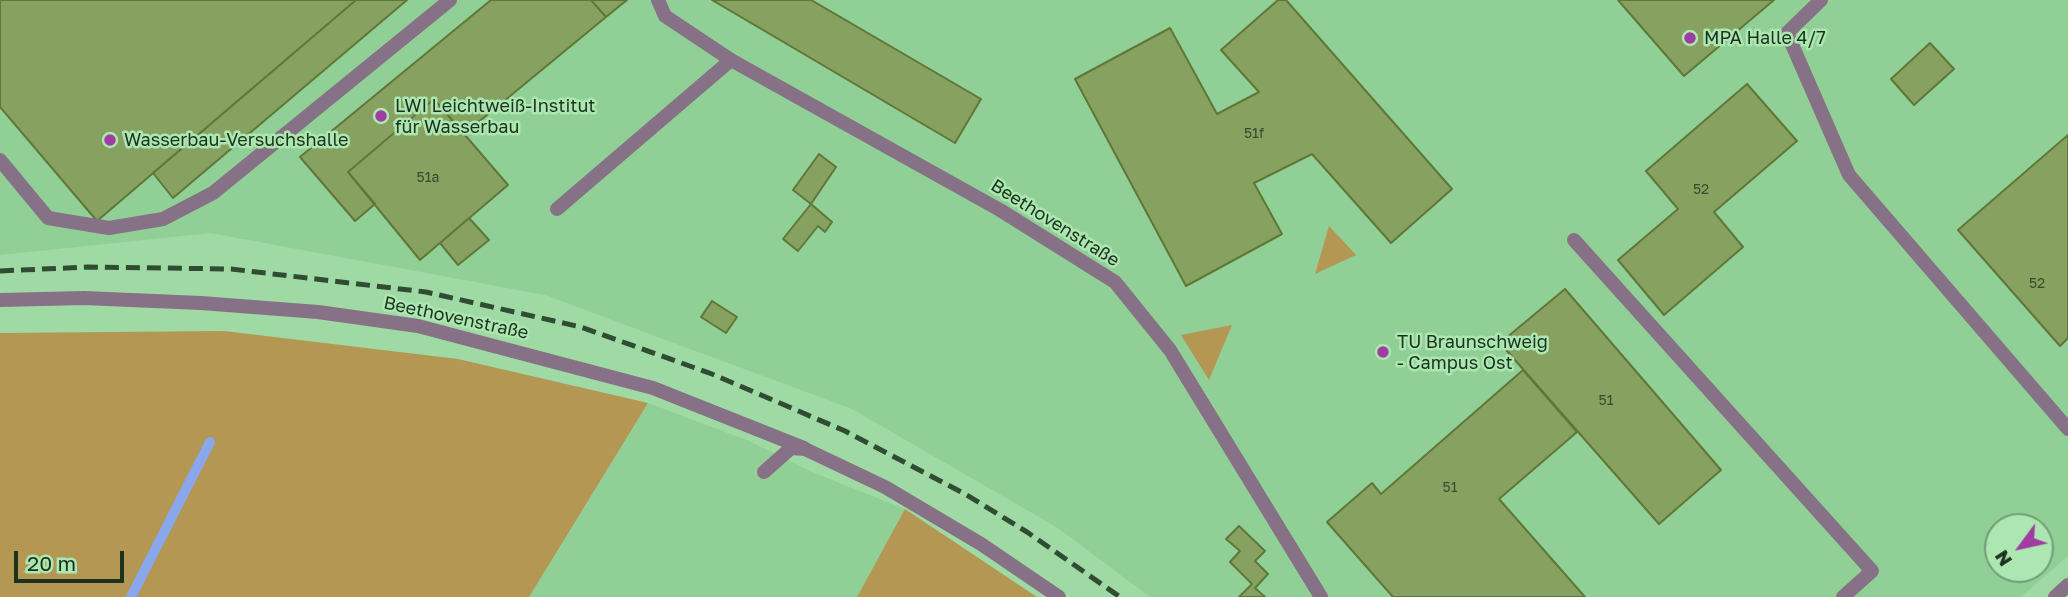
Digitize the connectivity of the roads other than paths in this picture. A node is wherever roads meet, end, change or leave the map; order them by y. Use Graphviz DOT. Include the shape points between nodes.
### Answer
graph roads {
  1 [pos="450,0"];
  2 [pos="658,0"];
  3 [pos="1821,0"];
  4 [pos="731,60"];
  5 [pos="0,160"];
  6 [pos="557,209"];
  7 [pos="1574,240"];
  8 [pos="0,300"];
  9 [pos="2068,429"];
  10 [pos="805,449"];
  11 [pos="764,472"];
  12 [pos="2068,586"];
  13 [pos="1059,597"];
  14 [pos="1321,597"];
  15 [pos="1843,597"];
  16 [pos="2055,597"];
  1 -- 5 [label="street" via="213,193 163,219 109,228 48,218"];
  2 -- 4 [label="street, Beethovenstraße" via="665,16"];
  3 -- 9 [label="street" via="1787,33 1849,175"];
  4 -- 6 [label="street"];
  4 -- 14 [label="street, Beethovenstraße" via="1000,210 1115,282 1170,349"];
  7 -- 15 [label="street" via="1872,571"];
  8 -- 10 [label="street, Beethovenstraße" via="201,303 418,326 653,388"];
  10 -- 11 [label="street" via="791,448"];
  10 -- 13 [label="street, Beethovenstraße" via="885,487"];
  12 -- 16 [label="street"];
}
